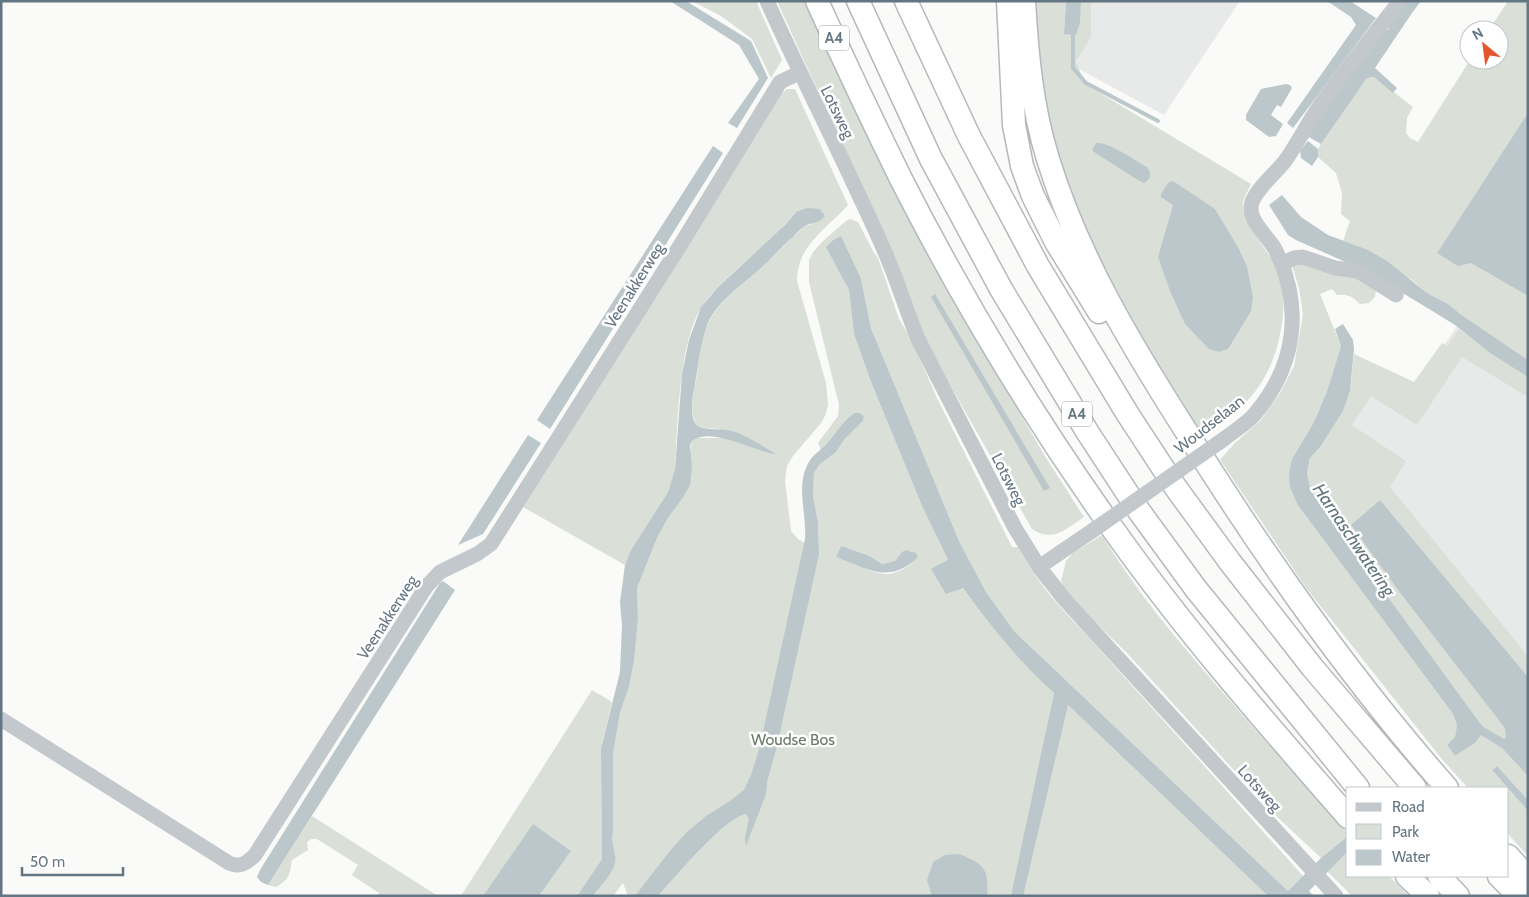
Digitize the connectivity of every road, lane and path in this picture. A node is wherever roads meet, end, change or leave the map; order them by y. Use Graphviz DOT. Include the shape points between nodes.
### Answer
graph roads {
  1 [pos="768,1"];
  2 [pos="817,1"];
  3 [pos="858,1"];
  4 [pos="906,1"];
  5 [pos="1008,1"];
  6 [pos="1024,1"];
  7 [pos="1400,1"];
  8 [pos="799,73"];
  9 [pos="1282,264"];
  10 [pos="1396,295"];
  11 [pos="1196,449"];
  12 [pos="1039,567"];
  13 [pos="1,719"];
  14 [pos="1411,783"];
  15 [pos="1442,783"];
  16 [pos="1357,787"];
  17 [pos="1346,815"];
  18 [pos="1509,857"];
  19 [pos="1408,877"];
  20 [pos="1440,877"];
  21 [pos="1499,877"];
  22 [pos="1528,878"];
  23 [pos="1331,891"];
  24 [pos="1428,896"];
  25 [pos="1458,896"];
  26 [pos="1519,896"];
  1 -- 8 [label="street, Lotsweg"];
  2 -- 17 [label="highway, A4" via="927,226 1011,374 1062,455 1196,640"];
  3 -- 16 [label="highway, A4" via="931,159 1001,289 1088,433 1196,589"];
  4 -- 14 [label="highway, A4" via="969,136 1024,240 1127,413 1230,562 1312,667"];
  5 -- 11 [label="highway" via="1014,125 1022,166 1033,196 1056,242 1161,412"];
  6 -- 11 [label="highway" via="1034,97 1047,157 1065,209 1099,284"];
  7 -- 9 [label="street, Woudselaan" via="1321,104 1284,163 1258,191 1251,206 1254,219"];
  8 -- 12 [label="street, Lotsweg" via="884,250 918,339 1015,528"];
  8 -- 13 [label="street, Veenakkerweg" via="780,82 490,544 440,572 426,586 249,862 234,865"];
  9 -- 10 [label="street" via="1303,257 1335,268 1358,271"];
  9 -- 12 [label="street, Woudselaan, bridge" via="1293,316 1289,352 1274,387 1253,416"];
  11 -- 15 [label="highway" via="1294,593"];
  12 -- 23 [label="street, Lotsweg" via="1065,600"];
  18 -- 22 [label="highway"];
  19 -- 24 [label="highway"];
  20 -- 25 [label="highway"];
  21 -- 26 [label="highway"];
}
